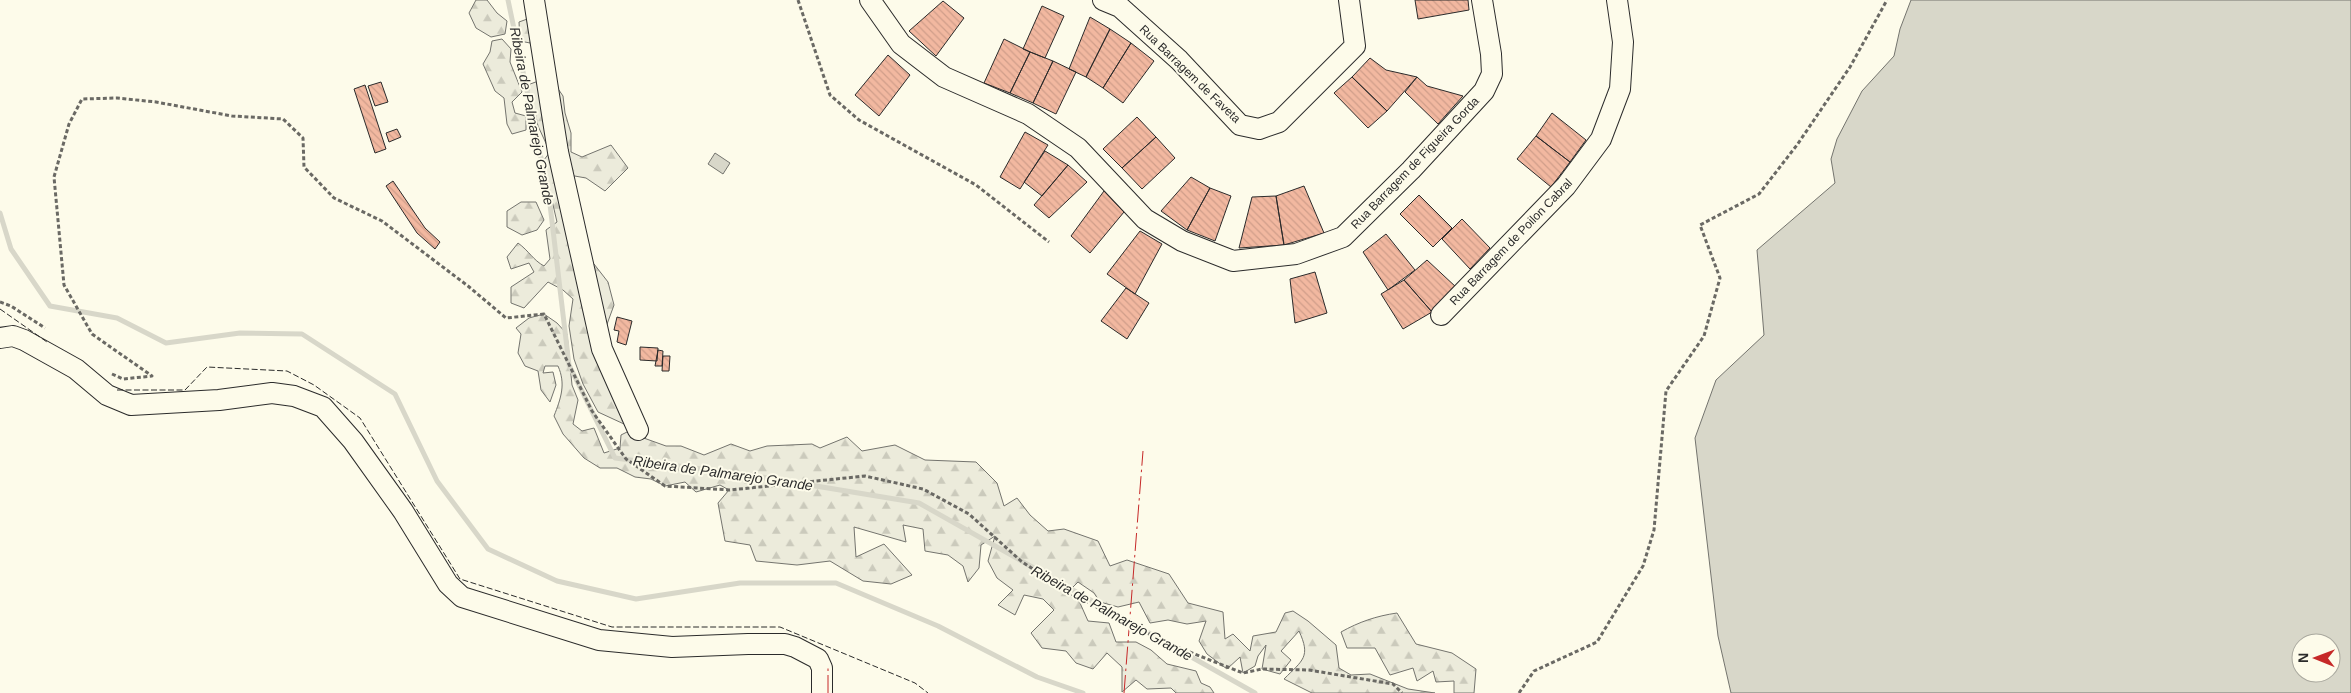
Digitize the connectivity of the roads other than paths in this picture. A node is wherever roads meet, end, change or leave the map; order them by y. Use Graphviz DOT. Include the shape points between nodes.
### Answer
graph roads {
  1 [pos="534,0"];
  2 [pos="870,0"];
  3 [pos="1103,0"];
  4 [pos="1349,0"];
  5 [pos="1482,0"];
  6 [pos="1617,0"];
  7 [pos="1441,315"];
  8 [pos="0,338"];
  9 [pos="638,430"];
  10 [pos="822,693"];
  1 -- 9 [label="street" via="558,152 602,350"];
  2 -- 5 [label="street, Rua Barragem de Figueira Gorda" via="901,44 944,76 1028,114 1078,148 1145,219 1182,241 1233,260 1296,254 1343,237 1411,170 1484,91 1492,74 1492,54"];
  3 -- 4 [label="street, Rua Barragem de Faveta" via="1120,7 1172,53 1240,124 1259,128 1279,122 1355,46"];
  6 -- 7 [label="street, Rua Barragem de Poilon Cabral" via="1623,42 1620,89 1602,139 1566,186"];
  8 -- 10 [label="street" via="13,336 24,340 76,369 107,395 131,405 272,393 312,401 328,412 353,441 403,511 448,584 462,597 599,640 672,647 785,644 818,658 822,668"];
}
